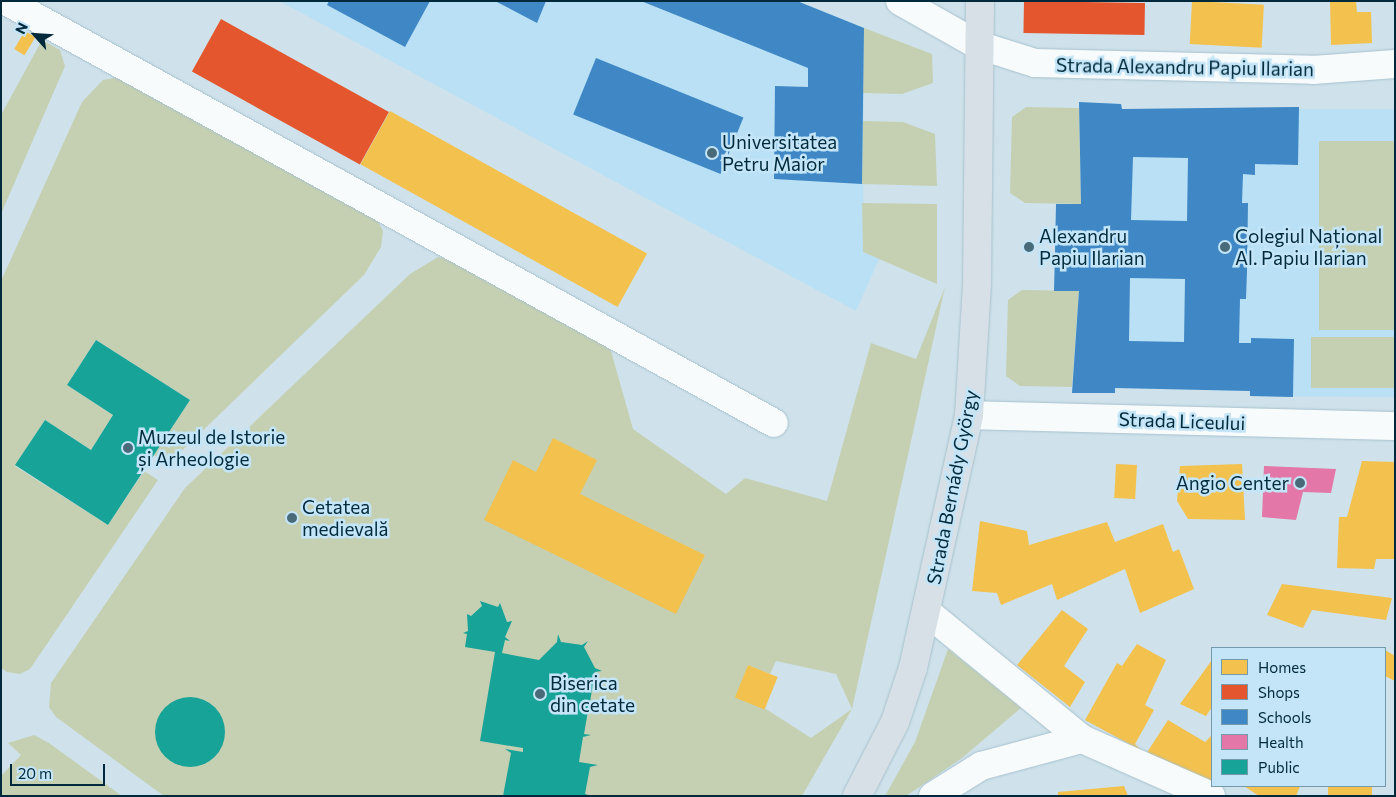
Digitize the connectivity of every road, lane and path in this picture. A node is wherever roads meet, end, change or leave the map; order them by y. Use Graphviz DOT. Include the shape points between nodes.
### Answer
graph roads {
  1 [pos="6,1"];
  2 [pos="900,1"];
  3 [pos="980,1"];
  4 [pos="978,45"];
  5 [pos="1395,64"];
  6 [pos="969,415"];
  7 [pos="774,422"];
  8 [pos="1395,426"];
  9 [pos="928,613"];
  10 [pos="1082,739"];
  11 [pos="857,796"];
  12 [pos="933,796"];
  13 [pos="1211,796"];
  1 -- 7 [label="street"];
  2 -- 4 [label="street, Strada Alexandru Papiu Ilarian"];
  3 -- 4 [label="main road, Strada Bernády György"];
  4 -- 5 [label="street, Strada Alexandru Papiu Ilarian" via="1035,63 1313,70"];
  4 -- 6 [label="main road, Strada Bernády György" via="977,284"];
  6 -- 8 [label="street, Strada Liceului"];
  6 -- 9 [label="main road, Strada Bernády György"];
  9 -- 10 [label="street"];
  9 -- 11 [label="main road, Strada Bernády György" via="894,722"];
  10 -- 12 [label="street" via="981,766"];
  10 -- 13 [label="street"];
}
